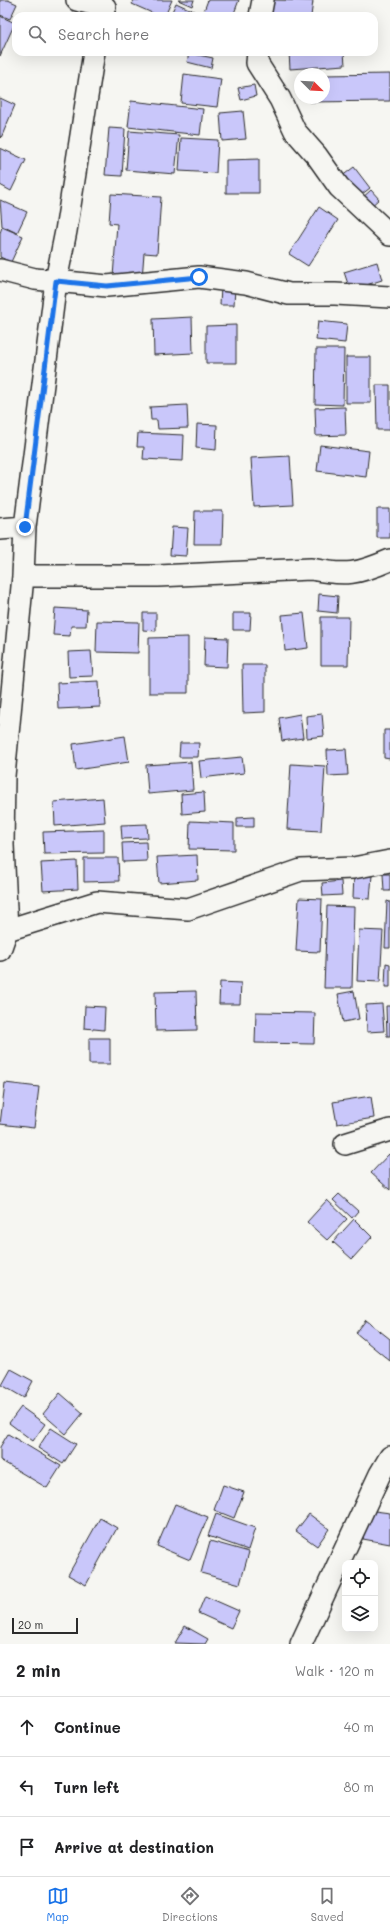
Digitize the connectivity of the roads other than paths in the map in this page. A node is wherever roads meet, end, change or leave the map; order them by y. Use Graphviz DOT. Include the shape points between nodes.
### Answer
graph roads {
  1 [pos="77,0"];
  2 [pos="263,0"];
  3 [pos="105,8"];
  4 [pos="261,12"];
  5 [pos="93,56"];
  6 [pos="258,56"];
  7 [pos="390,235"];
  8 [pos="0,270"];
  9 [pos="56,281"];
  10 [pos="390,297"];
  11 [pos="25,527"];
  12 [pos="0,529"];
  13 [pos="390,560"];
  14 [pos="23,576"];
  15 [pos="390,861"];
  16 [pos="7,930"];
  17 [pos="0,950"];
  18 [pos="390,1130"];
  19 [pos="345,1144"];
  20 [pos="390,1456"];
  21 [pos="301,1644"];
  1 -- 3 [label="street"];
  2 -- 4 [label="street"];
  5 -- 9 [label="street"];
  6 -- 7 [label="street" via="257,63 280,99 295,131 339,187"];
  8 -- 9 [label="street"];
  9 -- 10 [label="street" via="107,286 199,277 246,283 288,294"];
  9 -- 11 [label="street"];
  11 -- 12 [label="street"];
  11 -- 14 [label="street"];
  13 -- 14 [label="street" via="367,570 336,574 311,569 290,569 158,576"];
  14 -- 16 [label="street" via="4,776"];
  15 -- 16 [label="street" via="353,868 301,870 188,908 97,902"];
  16 -- 17 [label="street"];
  18 -- 19 [label="street"];
  20 -- 21 [label="street"];
}
